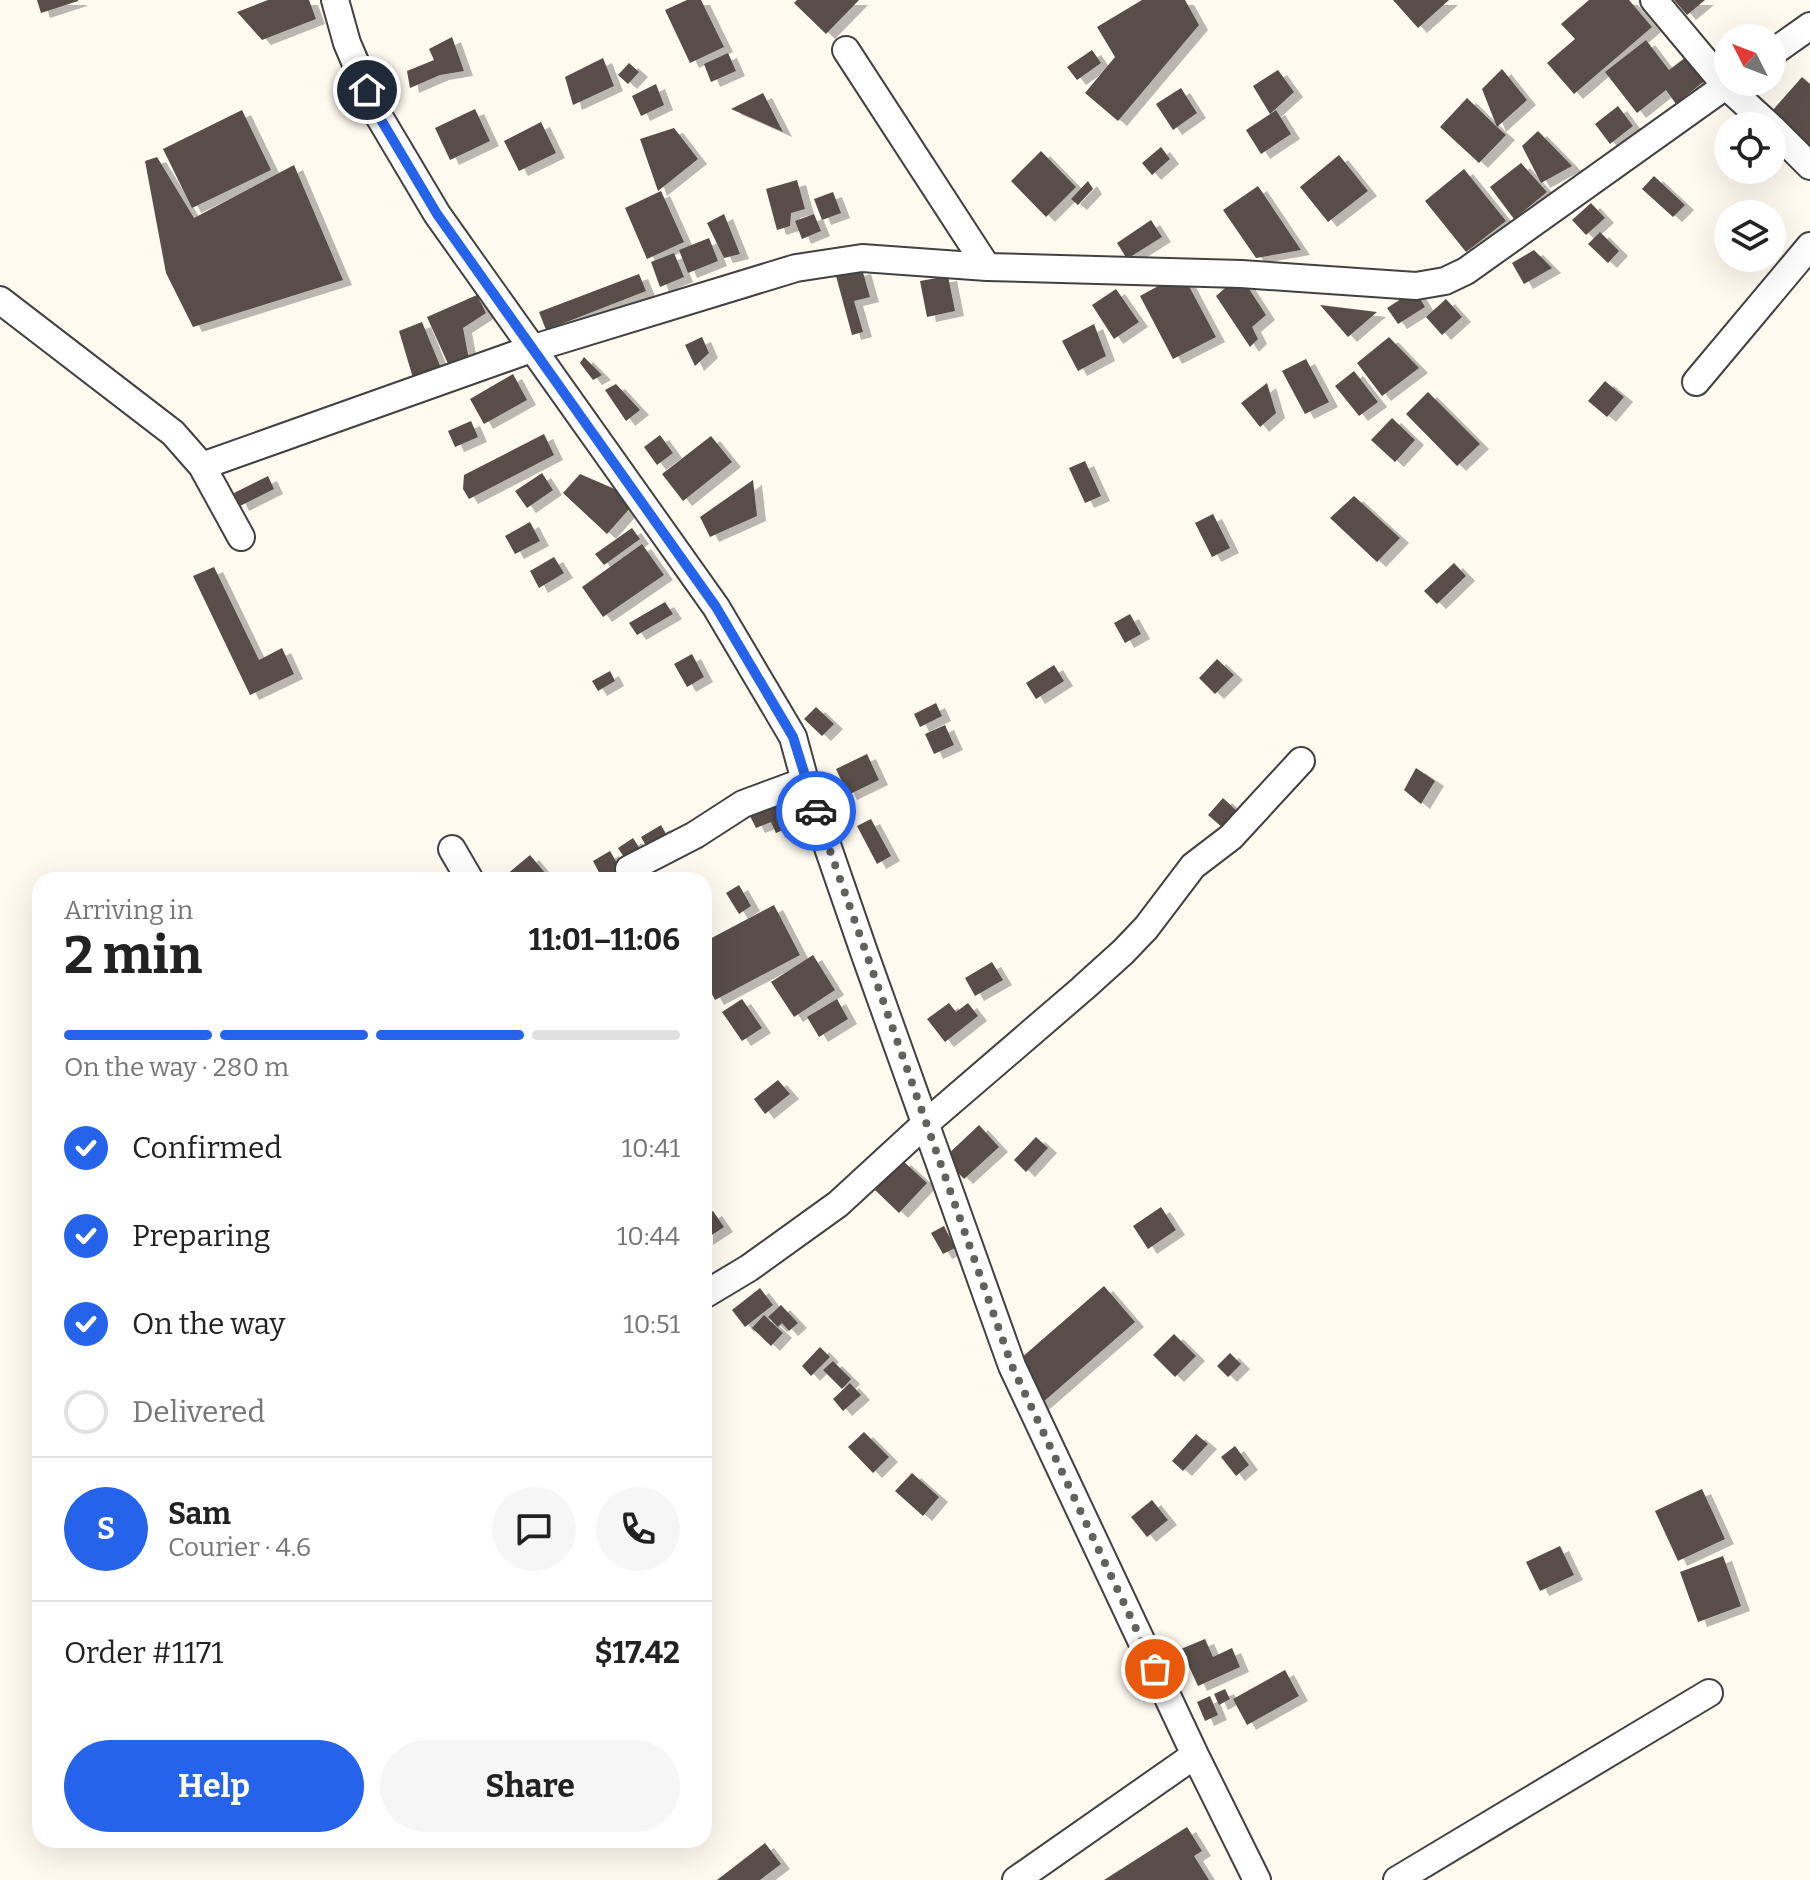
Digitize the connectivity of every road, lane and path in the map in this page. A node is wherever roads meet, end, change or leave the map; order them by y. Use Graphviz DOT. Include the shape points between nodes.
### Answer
graph roads {
  1 [pos="335,0"];
  2 [pos="1654,0"];
  3 [pos="1810,26"];
  4 [pos="1786,43"];
  5 [pos="846,50"];
  6 [pos="1714,67"];
  7 [pos="1714,95"];
  8 [pos="1741,96"];
  9 [pos="1756,112"];
  10 [pos="1786,142"];
  11 [pos="1810,166"];
  12 [pos="1810,246"];
  13 [pos="987,267"];
  14 [pos="0,300"];
  15 [pos="534,348"];
  16 [pos="1696,382"];
  17 [pos="202,466"];
  18 [pos="241,537"];
  19 [pos="1301,761"];
  20 [pos="805,781"];
  21 [pos="452,849"];
  22 [pos="465,872"];
  23 [pos="630,872"];
  24 [pos="925,1124"];
  25 [pos="712,1290"];
  26 [pos="1709,1693"];
  27 [pos="1195,1755"];
  28 [pos="1016,1880"];
  29 [pos="1257,1880"];
  30 [pos="1397,1880"];
  1 -- 15 [label="street" via="377,113 437,214"];
  2 -- 6 [label="street"];
  3 -- 4 [label="street"];
  5 -- 13 [label="street"];
  7 -- 13 [label="street" via="1445,281 1416,286 1241,274"];
  8 -- 9 [label="street"];
  10 -- 11 [label="street"];
  12 -- 16 [label="street"];
  13 -- 15 [label="street" via="862,258 796,268"];
  14 -- 17 [label="street" via="173,433"];
  15 -- 17 [label="street"];
  15 -- 20 [label="street" via="716,607 793,737"];
  17 -- 18 [label="street"];
  19 -- 24 [label="street" via="1231,837 1193,866 1123,952"];
  20 -- 23 [label="street" via="743,804"];
  20 -- 24 [label="street"];
  21 -- 22 [label="street"];
  24 -- 25 [label="street" via="838,1204"];
  24 -- 27 [label="street" via="1012,1366"];
  26 -- 30 [label="street"];
  27 -- 28 [label="street"];
  27 -- 29 [label="street"];
}
